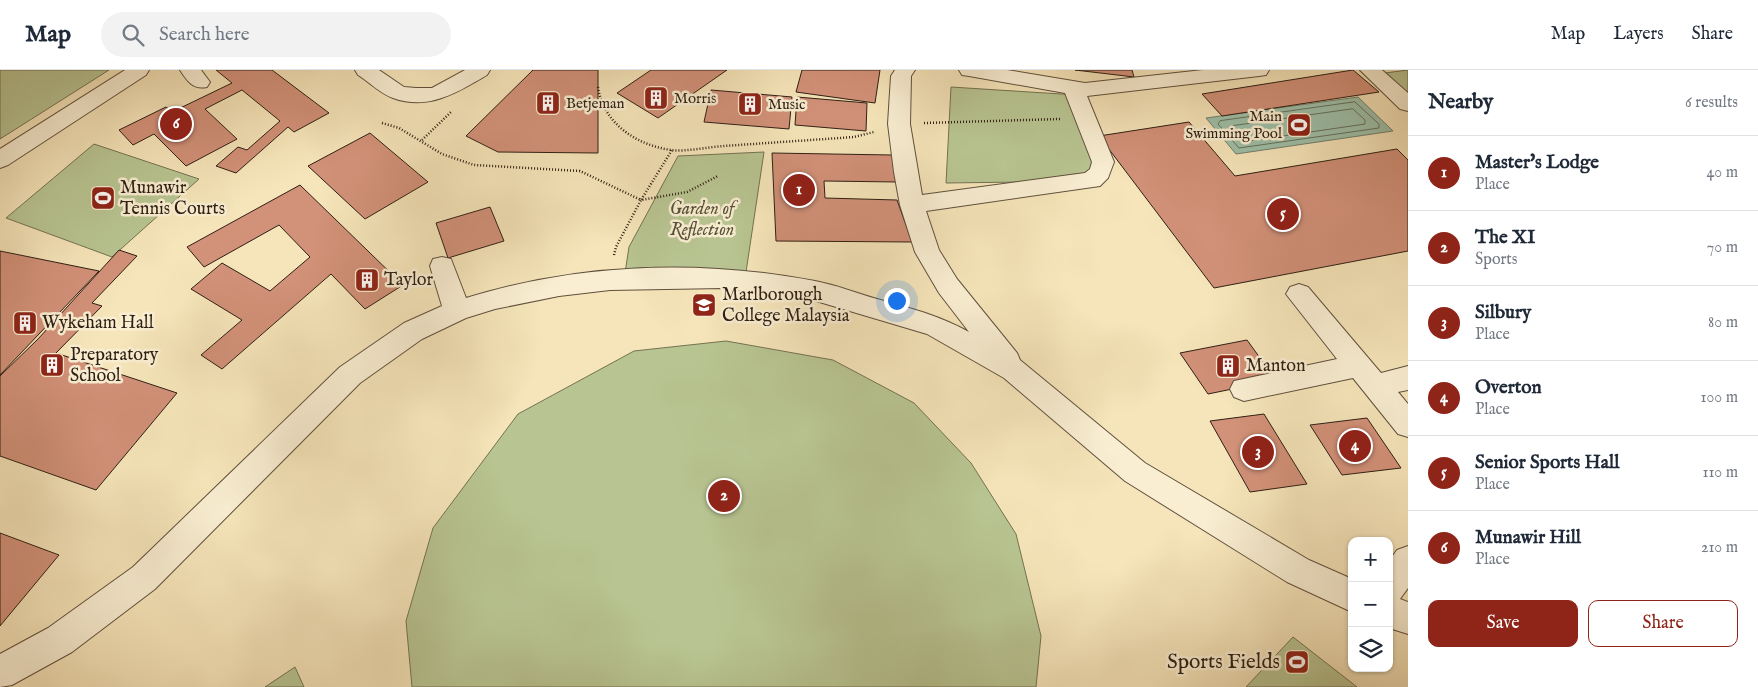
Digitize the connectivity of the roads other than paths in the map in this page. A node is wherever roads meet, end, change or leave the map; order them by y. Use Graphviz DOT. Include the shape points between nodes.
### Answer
graph roads {
  1 [pos="139,70"];
  2 [pos="365,70"];
  3 [pos="480,70"];
  4 [pos="904,70"];
  5 [pos="969,70"];
  6 [pos="1259,70"];
  7 [pos="1370,70"];
  8 [pos="1074,87"];
  9 [pos="1408,104"];
  10 [pos="0,160"];
  11 [pos="912,205"];
  12 [pos="442,266"];
  13 [pos="1299,294"];
  14 [pos="457,311"];
  15 [pos="1358,366"];
  16 [pos="1014,370"];
  17 [pos="1408,378"];
  18 [pos="1376,386"];
  19 [pos="1244,389"];
  20 [pos="1408,425"];
  21 [pos="1408,561"];
  22 [pos="1393,582"];
  23 [pos="1348,594"];
  24 [pos="1393,613"];
  25 [pos="1408,618"];
  26 [pos="0,673"];
  1 -- 10 [label="lane"];
  2 -- 3 [label="lane" via="399,94 434,95"];
  4 -- 11 [label="lane" via="899,124"];
  5 -- 8 [label="lane"];
  6 -- 8 [label="lane" via="1092,90"];
  7 -- 9 [label="lane"];
  8 -- 11 [label="lane" via="1103,162 1100,172 1092,180"];
  11 -- 16 [label="lane" via="932,261"];
  12 -- 14 [label="lane"];
  13 -- 15 [label="lane"];
  14 -- 16 [label="lane" via="495,299 559,286 610,280 723,278 816,291 935,326"];
  14 -- 26 [label="lane" via="412,331 350,376 144,578 60,640"];
  15 -- 18 [label="lane"];
  15 -- 19 [label="lane"];
  16 -- 23 [label="lane" via="1135,472 1298,571"];
  17 -- 18 [label="lane"];
  18 -- 20 [label="lane"];
  21 -- 22 [label="lane"];
  24 -- 25 [label="lane"];
}
